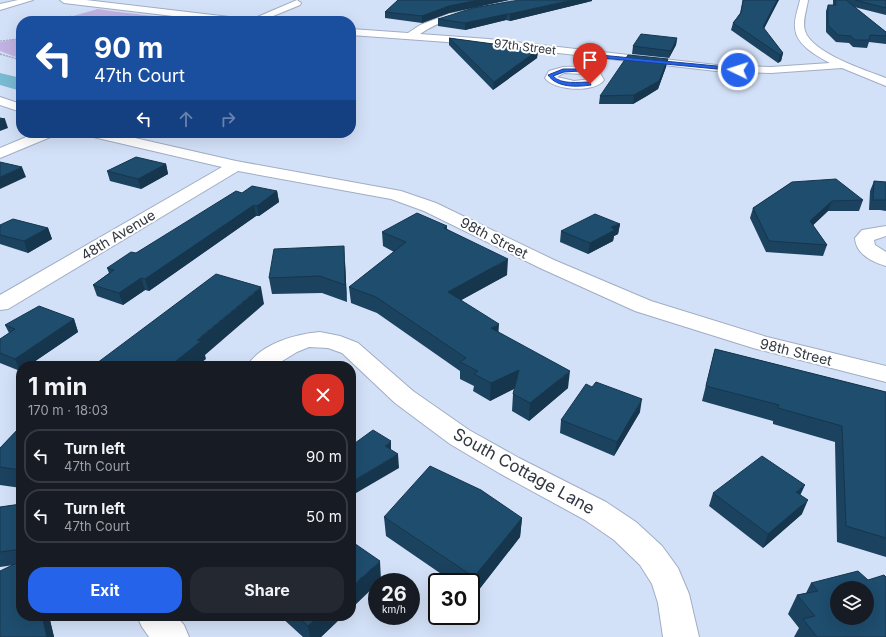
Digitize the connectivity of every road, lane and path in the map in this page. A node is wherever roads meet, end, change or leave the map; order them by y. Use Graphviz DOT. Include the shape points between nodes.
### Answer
graph roads {
  1 [pos="29,0"];
  2 [pos="64,0"];
  3 [pos="528,0"];
  4 [pos="804,0"];
  5 [pos="297,3"];
  6 [pos="0,7"];
  7 [pos="197,16"];
  8 [pos="266,16"];
  9 [pos="356,32"];
  10 [pos="411,36"];
  11 [pos="16,39"];
  12 [pos="0,41"];
  13 [pos="0,54"];
  14 [pos="591,55"];
  15 [pos="16,59"];
  16 [pos="843,66"];
  17 [pos="578,70"];
  18 [pos="886,82"];
  19 [pos="0,101"];
  20 [pos="16,106"];
  21 [pos="36,138"];
  22 [pos="116,138"];
  23 [pos="0,153"];
  24 [pos="236,166"];
  25 [pos="886,231"];
  26 [pos="886,260"];
  27 [pos="0,304"];
  28 [pos="266,361"];
  29 [pos="886,374"];
  30 [pos="158,621"];
  31 [pos="171,637"];
  32 [pos="682,637"];
  1 -- 6 [label="street"];
  2 -- 7 [label="street"];
  3 -- 10 [label="street" via="446,18 423,27"];
  4 -- 16 [label="street" via="799,29 803,37"];
  5 -- 8 [label="street"];
  9 -- 10 [label="street, 97th Street"];
  10 -- 14 [label="street, 97th Street" via="488,42"];
  11 -- 12 [label="path"];
  13 -- 15 [label="path"];
  14 -- 16 [label="street, 97th Street" via="751,70"];
  14 -- 17 [label="street"];
  16 -- 18 [label="street"];
  19 -- 20 [label="street"];
  21 -- 23 [label="street"];
  22 -- 24 [label="street, 98th Street"];
  24 -- 27 [label="street, 48th Avenue"];
  24 -- 29 [label="street, 98th Street" via="395,195 430,206 547,264 643,306 761,343"];
  25 -- 26 [label="street" via="869,234 864,238 868,249"];
  28 -- 32 [label="street, South Cottage Lane" via="296,342 326,340 345,346 422,411 456,435 501,462 614,521 640,544 662,571 676,606"];
  30 -- 31 [label="street"];
}
